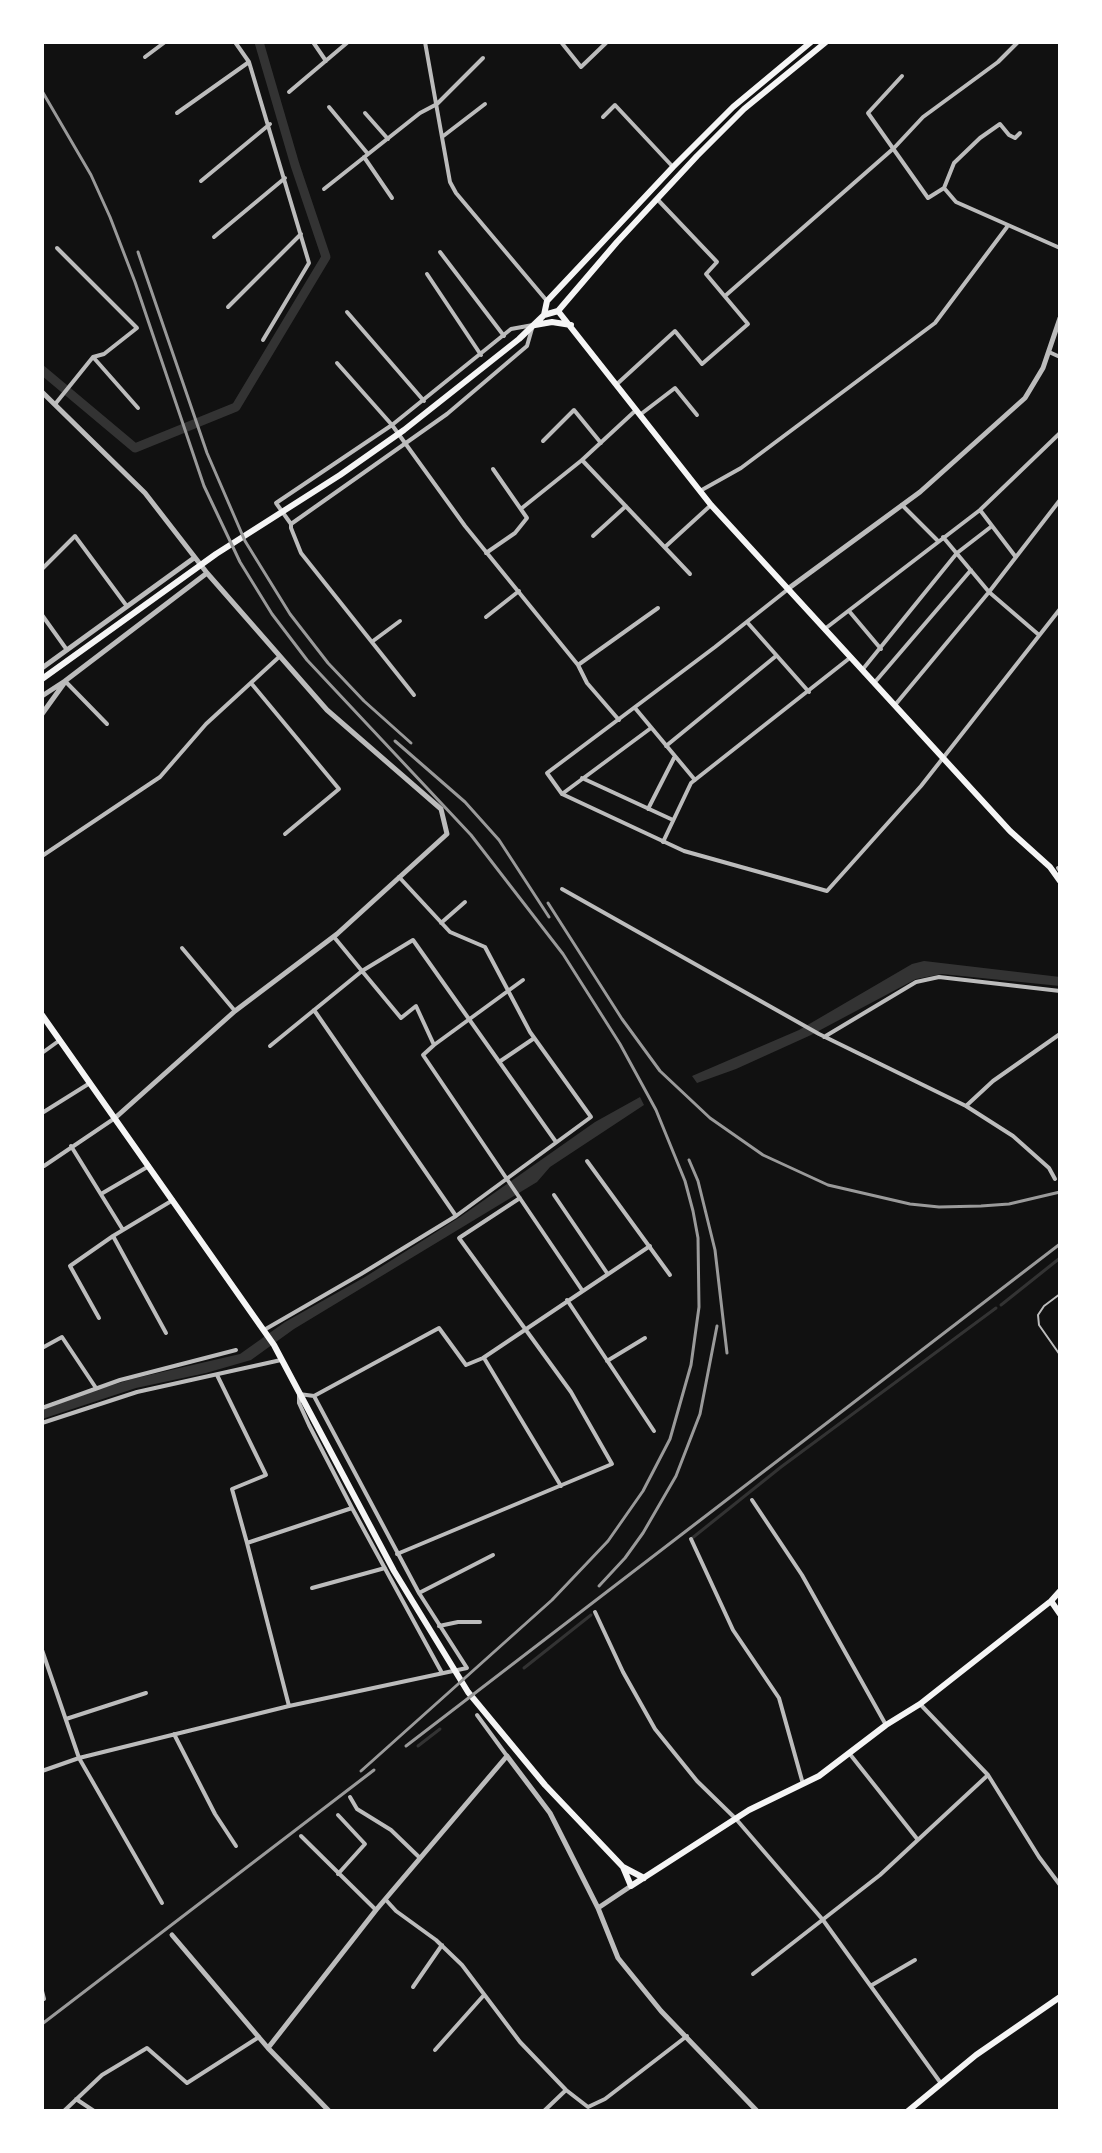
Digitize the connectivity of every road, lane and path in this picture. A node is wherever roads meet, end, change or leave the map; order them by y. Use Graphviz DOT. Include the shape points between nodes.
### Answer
graph roads {
  1 [pos="165,42"];
  2 [pos="235,42"];
  3 [pos="313,42"];
  4 [pos="348,42"];
  5 [pos="425,42"];
  6 [pos="561,42"];
  7 [pos="607,42"];
  8 [pos="811,42"];
  9 [pos="826,42"];
  10 [pos="1018,42"];
  11 [pos="145,57"];
  12 [pos="483,58"];
  13 [pos="326,61"];
  14 [pos="249,62"];
  15 [pos="902,76"];
  16 [pos="289,92"];
  17 [pos="437,104"];
  18 [pos="485,104"];
  19 [pos="329,107"];
  20 [pos="177,113"];
  21 [pos="365,113"];
  22 [pos="603,117"];
  23 [pos="719,122"];
  24 [pos="270,124"];
  25 [pos="724,129"];
  26 [pos="1020,133"];
  27 [pos="442,137"];
  28 [pos="388,139"];
  29 [pos="894,148"];
  30 [pos="366,156"];
  31 [pos="673,167"];
  32 [pos="285,178"];
  33 [pos="201,181"];
  34 [pos="944,188"];
  35 [pos="324,189"];
  36 [pos="392,198"];
  37 [pos="656,198"];
  38 [pos="1007,227"];
  39 [pos="301,234"];
  40 [pos="214,237"];
  41 [pos="57,248"];
  42 [pos="1060,248"];
  43 [pos="440,252"];
  44 [pos="427,274"];
  45 [pos="725,296"];
  46 [pos="547,301"];
  47 [pos="228,307"];
  48 [pos="558,311"];
  49 [pos="347,312"];
  50 [pos="544,315"];
  51 [pos="1060,318"];
  52 [pos="533,325"];
  53 [pos="571,325"];
  54 [pos="504,336"];
  55 [pos="263,340"];
  56 [pos="1049,352"];
  57 [pos="481,355"];
  58 [pos="93,357"];
  59 [pos="1060,357"];
  60 [pos="337,363"];
  61 [pos="615,386"];
  62 [pos="42,392"];
  63 [pos="424,401"];
  64 [pos="56,403"];
  65 [pos="138,408"];
  66 [pos="637,414"];
  67 [pos="697,415"];
  68 [pos="392,425"];
  69 [pos="1060,433"];
  70 [pos="543,441"];
  71 [pos="601,443"];
  72 [pos="405,444"];
  73 [pos="582,460"];
  74 [pos="493,469"];
  75 [pos="700,491"];
  76 [pos="1060,500"];
  77 [pos="711,505"];
  78 [pos="902,505"];
  79 [pos="626,506"];
  80 [pos="522,508"];
  81 [pos="980,510"];
  82 [pos="291,524"];
  83 [pos="992,526"];
  84 [pos="593,536"];
  85 [pos="943,537"];
  86 [pos="937,540"];
  87 [pos="665,547"];
  88 [pos="486,553"];
  89 [pos="957,553"];
  90 [pos="1015,556"];
  91 [pos="194,558"];
  92 [pos="42,569"];
  93 [pos="971,570"];
  94 [pos="207,573"];
  95 [pos="690,574"];
  96 [pos="789,588"];
  97 [pos="519,591"];
  98 [pos="989,592"];
  99 [pos="126,605"];
  100 [pos="658,608"];
  101 [pos="1060,609"];
  102 [pos="849,611"];
  103 [pos="42,615"];
  104 [pos="486,617"];
  105 [pos="400,621"];
  106 [pos="747,622"];
  107 [pos="826,628"];
  108 [pos="1039,635"];
  109 [pos="372,642"];
  110 [pos="70,648"];
  111 [pos="881,649"];
  112 [pos="776,656"];
  113 [pos="279,657"];
  114 [pos="852,657"];
  115 [pos="86,664"];
  116 [pos="578,665"];
  117 [pos="42,668"];
  118 [pos="863,669"];
  119 [pos="42,679"];
  120 [pos="65,681"];
  121 [pos="875,682"];
  122 [pos="251,683"];
  123 [pos="809,692"];
  124 [pos="414,695"];
  125 [pos="42,696"];
  126 [pos="895,705"];
  127 [pos="635,708"];
  128 [pos="42,714"];
  129 [pos="619,720"];
  130 [pos="107,724"];
  131 [pos="651,728"];
  132 [pos="666,746"];
  133 [pos="675,756"];
  134 [pos="943,758"];
  135 [pos="582,778"];
  136 [pos="695,780"];
  137 [pos="562,794"];
  138 [pos="648,809"];
  139 [pos="673,820"];
  140 [pos="285,834"];
  141 [pos="663,842"];
  142 [pos="42,856"];
  143 [pos="1050,867"];
  144 [pos="1059,869"];
  145 [pos="399,877"];
  146 [pos="1060,881"];
  147 [pos="562,889"];
  148 [pos="465,902"];
  149 [pos="441,923"];
  150 [pos="334,937"];
  151 [pos="182,948"];
  152 [pos="362,971"];
  153 [pos="523,980"];
  154 [pos="1060,991"];
  155 [pos="509,993"];
  156 [pos="314,1010"];
  157 [pos="235,1011"];
  158 [pos="42,1015"];
  159 [pos="467,1019"];
  160 [pos="1060,1034"];
  161 [pos="822,1035"];
  162 [pos="534,1038"];
  163 [pos="60,1040"];
  164 [pos="434,1045"];
  165 [pos="270,1046"];
  166 [pos="42,1053"];
  167 [pos="499,1062"];
  168 [pos="90,1083"];
  169 [pos="966,1106"];
  170 [pos="42,1113"];
  171 [pos="115,1118"];
  172 [pos="556,1142"];
  173 [pos="71,1146"];
  174 [pos="587,1161"];
  175 [pos="44,1166"];
  176 [pos="149,1166"];
  177 [pos="1055,1179"];
  178 [pos="509,1180"];
  179 [pos="101,1194"];
  180 [pos="554,1195"];
  181 [pos="519,1196"];
  182 [pos="173,1200"];
  183 [pos="456,1216"];
  184 [pos="123,1230"];
  185 [pos="113,1236"];
  186 [pos="650,1246"];
  187 [pos="607,1273"];
  188 [pos="670,1275"];
  189 [pos="582,1290"];
  190 [pos="1060,1294"];
  191 [pos="567,1300"];
  192 [pos="99,1318"];
  193 [pos="525,1329"];
  194 [pos="265,1332"];
  195 [pos="166,1333"];
  196 [pos="645,1338"];
  197 [pos="42,1348"];
  198 [pos="236,1350"];
  199 [pos="1060,1355"];
  200 [pos="483,1358"];
  201 [pos="281,1360"];
  202 [pos="607,1361"];
  203 [pos="217,1375"];
  204 [pos="96,1388"];
  205 [pos="299,1394"];
  206 [pos="314,1396"];
  207 [pos="42,1408"];
  208 [pos="42,1423"];
  209 [pos="654,1431"];
  210 [pos="561,1486"];
  211 [pos="752,1500"];
  212 [pos="352,1508"];
  213 [pos="691,1539"];
  214 [pos="247,1543"];
  215 [pos="397,1554"];
  216 [pos="493,1555"];
  217 [pos="385,1568"];
  218 [pos="312,1588"];
  219 [pos="1060,1591"];
  220 [pos="419,1593"];
  221 [pos="1051,1601"];
  222 [pos="595,1612"];
  223 [pos="1060,1614"];
  224 [pos="480,1622"];
  225 [pos="439,1626"];
  226 [pos="42,1650"];
  227 [pos="442,1673"];
  228 [pos="146,1693"];
  229 [pos="920,1704"];
  230 [pos="289,1706"];
  231 [pos="477,1715"];
  232 [pos="66,1719"];
  233 [pos="886,1725"];
  234 [pos="174,1734"];
  235 [pos="849,1753"];
  236 [pos="507,1756"];
  237 [pos="79,1758"];
  238 [pos="42,1771"];
  239 [pos="988,1775"];
  240 [pos="803,1784"];
  241 [pos="350,1797"];
  242 [pos="338,1815"];
  243 [pos="736,1819"];
  244 [pos="301,1836"];
  245 [pos="918,1840"];
  246 [pos="236,1846"];
  247 [pos="420,1860"];
  248 [pos="623,1867"];
  249 [pos="338,1874"];
  250 [pos="644,1878"];
  251 [pos="1060,1885"];
  252 [pos="631,1886"];
  253 [pos="386,1900"];
  254 [pos="162,1903"];
  255 [pos="598,1908"];
  256 [pos="376,1910"];
  257 [pos="823,1920"];
  258 [pos="172,1935"];
  259 [pos="442,1945"];
  260 [pos="915,1960"];
  261 [pos="753,1974"];
  262 [pos="872,1985"];
  263 [pos="413,1987"];
  264 [pos="42,1991"];
  265 [pos="484,1995"];
  266 [pos="1060,1997"];
  267 [pos="44,1999"];
  268 [pos="687,2036"];
  269 [pos="259,2037"];
  270 [pos="268,2048"];
  271 [pos="435,2050"];
  272 [pos="940,2082"];
  273 [pos="566,2090"];
  274 [pos="76,2099"];
  275 [pos="64,2111"];
  276 [pos="94,2111"];
  277 [pos="329,2111"];
  278 [pos="544,2111"];
  279 [pos="757,2111"];
  280 [pos="908,2111"];
  1 -- 11 [label="street"];
  2 -- 14 [label="street"];
  3 -- 13 [label="street"];
  4 -- 13 [label="street"];
  5 -- 17 [label="street"];
  6 -- 7 [label="street" via="581,67"];
  8 -- 23 [label="main road"];
  9 -- 25 [label="main road"];
  10 -- 29 [label="street" via="923,117"];
  12 -- 17 [label="street"];
  13 -- 16 [label="street"];
  14 -- 20 [label="street"];
  14 -- 24 [label="street"];
  15 -- 29 [label="street" via="868,113"];
  17 -- 27 [label="street"];
  17 -- 28 [label="street"];
  18 -- 27 [label="street"];
  19 -- 30 [label="street"];
  21 -- 28 [label="street"];
  22 -- 31 [label="street" via="615,105"];
  23 -- 25 [label="main road"];
  23 -- 31 [label="main road"];
  24 -- 32 [label="street"];
  24 -- 33 [label="street"];
  25 -- 37 [label="main road"];
  26 -- 34 [label="street" via="1015,138 1000,124 980,138 954,163"];
  27 -- 46 [label="street" via="456,193"];
  28 -- 30 [label="street"];
  29 -- 34 [label="street" via="928,198"];
  29 -- 45 [label="street"];
  30 -- 35 [label="street"];
  30 -- 36 [label="street"];
  31 -- 46 [label="main road"];
  32 -- 39 [label="street"];
  32 -- 40 [label="street"];
  34 -- 38 [label="street" via="956,202"];
  37 -- 45 [label="street" via="717,262 706,274"];
  37 -- 48 [label="main road"];
  38 -- 42 [label="street"];
  38 -- 75 [label="street" via="935,323 741,468"];
  39 -- 47 [label="street"];
  39 -- 55 [label="street" via="309,263"];
  41 -- 58 [label="street" via="137,328"];
  43 -- 54 [label="street"];
  44 -- 57 [label="street"];
  45 -- 61 [label="street" via="748,324 702,364 675,331"];
  46 -- 50 [label="main road"];
  48 -- 50 [label="main road"];
  48 -- 53 [label="main road"];
  49 -- 63 [label="street"];
  50 -- 52 [label="main road"];
  51 -- 56 [label="street"];
  52 -- 53 [label="main road"];
  52 -- 54 [label="street" via="511,329"];
  52 -- 72 [label="street" via="527,346"];
  52 -- 119 [label="main road" via="404,430 216,554"];
  53 -- 61 [label="main road"];
  54 -- 57 [label="street"];
  56 -- 59 [label="street"];
  56 -- 78 [label="street" via="1025,398"];
  57 -- 63 [label="street"];
  58 -- 64 [label="street"];
  58 -- 65 [label="street"];
  60 -- 68 [label="street"];
  61 -- 66 [label="main road"];
  62 -- 64 [label="street"];
  63 -- 68 [label="street"];
  64 -- 91 [label="street" via="145,493"];
  66 -- 67 [label="street" via="675,388"];
  66 -- 71 [label="street"];
  66 -- 75 [label="main road"];
  68 -- 72 [label="street"];
  68 -- 82 [label="street" via="276,503"];
  69 -- 81 [label="street"];
  70 -- 71 [label="street" via="574,410"];
  71 -- 73 [label="street"];
  72 -- 82 [label="street"];
  72 -- 88 [label="street"];
  73 -- 79 [label="street"];
  73 -- 80 [label="street"];
  74 -- 80 [label="street"];
  75 -- 77 [label="main road"];
  76 -- 90 [label="street"];
  77 -- 87 [label="street"];
  77 -- 96 [label="main road"];
  78 -- 86 [label="street"];
  78 -- 96 [label="street"];
  79 -- 84 [label="street"];
  79 -- 87 [label="street"];
  80 -- 88 [label="street" via="527,518 523,526"];
  81 -- 83 [label="street"];
  81 -- 85 [label="street"];
  82 -- 109 [label="street" via="301,553"];
  83 -- 89 [label="street"];
  83 -- 90 [label="street"];
  85 -- 86 [label="street"];
  85 -- 89 [label="street"];
  86 -- 102 [label="street"];
  87 -- 95 [label="street"];
  88 -- 97 [label="street"];
  89 -- 93 [label="street"];
  89 -- 111 [label="street"];
  90 -- 98 [label="street"];
  91 -- 94 [label="street"];
  91 -- 99 [label="street"];
  92 -- 99 [label="street" via="75,536"];
  93 -- 98 [label="street"];
  93 -- 121 [label="street"];
  94 -- 113 [label="street"];
  94 -- 115 [label="street"];
  96 -- 106 [label="street"];
  96 -- 107 [label="main road"];
  97 -- 104 [label="street"];
  97 -- 116 [label="street"];
  98 -- 108 [label="street"];
  98 -- 126 [label="street"];
  99 -- 110 [label="street"];
  100 -- 116 [label="street"];
  101 -- 108 [label="street"];
  102 -- 107 [label="street"];
  102 -- 111 [label="street"];
  103 -- 110 [label="street"];
  105 -- 109 [label="street"];
  106 -- 112 [label="street"];
  106 -- 127 [label="street"];
  107 -- 114 [label="main road"];
  108 -- 134 [label="street"];
  109 -- 124 [label="street"];
  110 -- 115 [label="street"];
  110 -- 117 [label="street"];
  111 -- 118 [label="street"];
  112 -- 123 [label="street"];
  112 -- 132 [label="street"];
  113 -- 122 [label="street"];
  113 -- 145 [label="street" via="327,710 441,809 447,834"];
  114 -- 118 [label="main road"];
  114 -- 123 [label="street"];
  115 -- 120 [label="street"];
  116 -- 129 [label="street"];
  118 -- 121 [label="main road"];
  120 -- 125 [label="street"];
  120 -- 128 [label="street"];
  120 -- 130 [label="street"];
  121 -- 126 [label="main road"];
  122 -- 140 [label="street" via="339,789"];
  122 -- 142 [label="street" via="160,777"];
  123 -- 136 [label="street"];
  126 -- 134 [label="main road"];
  127 -- 129 [label="street"];
  127 -- 131 [label="street"];
  129 -- 137 [label="street" via="547,773"];
  131 -- 132 [label="street"];
  131 -- 135 [label="street"];
  132 -- 133 [label="street"];
  133 -- 136 [label="street"];
  133 -- 138 [label="street"];
  134 -- 141 [label="street" via="827,891"];
  134 -- 143 [label="main road"];
  135 -- 137 [label="street"];
  135 -- 138 [label="street"];
  136 -- 139 [label="street"];
  137 -- 141 [label="street"];
  138 -- 139 [label="street"];
  139 -- 141 [label="street"];
  143 -- 144 [label="street"];
  143 -- 146 [label="main road"];
  145 -- 149 [label="street"];
  145 -- 150 [label="street"];
  147 -- 161 [label="street"];
  148 -- 149 [label="street"];
  149 -- 155 [label="street" via="485,947"];
  150 -- 152 [label="street"];
  150 -- 157 [label="street"];
  151 -- 157 [label="street"];
  152 -- 156 [label="street"];
  152 -- 159 [label="street" via="413,940"];
  152 -- 164 [label="street" via="401,1018 416,1006"];
  153 -- 155 [label="street"];
  154 -- 161 [label="street" via="939,977 916,982"];
  155 -- 159 [label="street"];
  155 -- 162 [label="street"];
  156 -- 165 [label="street"];
  156 -- 183 [label="street"];
  157 -- 171 [label="street"];
  158 -- 163 [label="main road"];
  159 -- 164 [label="street"];
  159 -- 167 [label="street"];
  160 -- 169 [label="street"];
  161 -- 169 [label="street"];
  162 -- 167 [label="street"];
  162 -- 172 [label="street" via="591,1117"];
  163 -- 166 [label="street"];
  163 -- 168 [label="main road"];
  164 -- 178 [label="street" via="423,1055"];
  167 -- 172 [label="street"];
  168 -- 170 [label="street"];
  168 -- 171 [label="main road"];
  169 -- 177 [label="street" via="1013,1136"];
  171 -- 173 [label="street"];
  171 -- 176 [label="main road"];
  172 -- 178 [label="street"];
  173 -- 175 [label="street"];
  173 -- 179 [label="street"];
  174 -- 186 [label="street"];
  176 -- 179 [label="street"];
  176 -- 182 [label="main road"];
  178 -- 181 [label="street"];
  178 -- 183 [label="street"];
  179 -- 184 [label="street"];
  180 -- 187 [label="street"];
  181 -- 189 [label="street"];
  181 -- 193 [label="street" via="459,1238"];
  182 -- 184 [label="street"];
  182 -- 194 [label="main road"];
  183 -- 194 [label="street"];
  184 -- 185 [label="street"];
  185 -- 192 [label="street" via="70,1266"];
  185 -- 195 [label="street"];
  186 -- 187 [label="street"];
  186 -- 188 [label="street"];
  187 -- 189 [label="street"];
  189 -- 191 [label="street"];
  190 -- 199 [label="lane" via="1038,1315"];
  191 -- 193 [label="street"];
  191 -- 202 [label="street"];
  193 -- 200 [label="street"];
  193 -- 210 [label="street" via="571,1392 612,1464"];
  194 -- 201 [label="main road"];
  196 -- 202 [label="street"];
  197 -- 204 [label="street" via="62,1337"];
  198 -- 204 [label="street"];
  200 -- 206 [label="street" via="466,1365 439,1328"];
  200 -- 210 [label="street"];
  201 -- 203 [label="street"];
  201 -- 205 [label="main road"];
  202 -- 209 [label="street"];
  203 -- 208 [label="street" via="137,1392"];
  203 -- 214 [label="street" via="266,1475 232,1489"];
  204 -- 207 [label="street"];
  205 -- 206 [label="street"];
  205 -- 212 [label="street" via="309,1425"];
  205 -- 248 [label="main road" via="410,1598 468,1692 545,1785"];
  206 -- 215 [label="street"];
  210 -- 215 [label="street"];
  211 -- 233 [label="street" via="802,1575"];
  212 -- 214 [label="street"];
  212 -- 217 [label="street"];
  213 -- 240 [label="street" via="733,1630 779,1698"];
  214 -- 230 [label="street"];
  215 -- 220 [label="street"];
  216 -- 220 [label="street"];
  217 -- 218 [label="street"];
  217 -- 227 [label="street"];
  219 -- 221 [label="main road"];
  220 -- 225 [label="street"];
  221 -- 223 [label="main road"];
  221 -- 229 [label="main road"];
  222 -- 243 [label="street" via="655,1729"];
  224 -- 225 [label="street"];
  225 -- 227 [label="street" via="467,1668"];
  226 -- 232 [label="street"];
  227 -- 230 [label="street"];
  228 -- 232 [label="street"];
  229 -- 233 [label="main road"];
  229 -- 239 [label="street"];
  230 -- 234 [label="street"];
  231 -- 236 [label="street"];
  232 -- 237 [label="street"];
  233 -- 235 [label="main road"];
  234 -- 237 [label="street"];
  234 -- 246 [label="street"];
  235 -- 240 [label="main road"];
  235 -- 245 [label="street"];
  236 -- 247 [label="street"];
  236 -- 255 [label="street" via="550,1813"];
  237 -- 238 [label="street"];
  237 -- 254 [label="street"];
  239 -- 245 [label="street"];
  239 -- 251 [label="street"];
  240 -- 243 [label="main road"];
  241 -- 247 [label="street" via="357,1809 391,1830"];
  242 -- 249 [label="street" via="365,1844"];
  243 -- 250 [label="main road"];
  243 -- 257 [label="street"];
  244 -- 249 [label="street"];
  245 -- 257 [label="street"];
  247 -- 253 [label="street"];
  248 -- 250 [label="main road"];
  248 -- 252 [label="main road"];
  249 -- 256 [label="street"];
  250 -- 252 [label="main road"];
  252 -- 255 [label="street"];
  253 -- 256 [label="street"];
  253 -- 259 [label="street"];
  255 -- 268 [label="street" via="618,1958"];
  256 -- 270 [label="street"];
  257 -- 261 [label="street"];
  257 -- 262 [label="street"];
  258 -- 269 [label="street"];
  259 -- 263 [label="street"];
  259 -- 265 [label="street"];
  260 -- 262 [label="street"];
  262 -- 272 [label="street"];
  264 -- 267 [label="street"];
  265 -- 271 [label="street"];
  265 -- 273 [label="street"];
  266 -- 272 [label="main road"];
  268 -- 273 [label="street" via="588,2107"];
  268 -- 279 [label="street"];
  269 -- 270 [label="street"];
  269 -- 274 [label="street" via="187,2083 147,2048 102,2075"];
  270 -- 277 [label="street"];
  272 -- 280 [label="main road"];
  273 -- 278 [label="street"];
  274 -- 275 [label="street"];
  274 -- 276 [label="street"];
}
